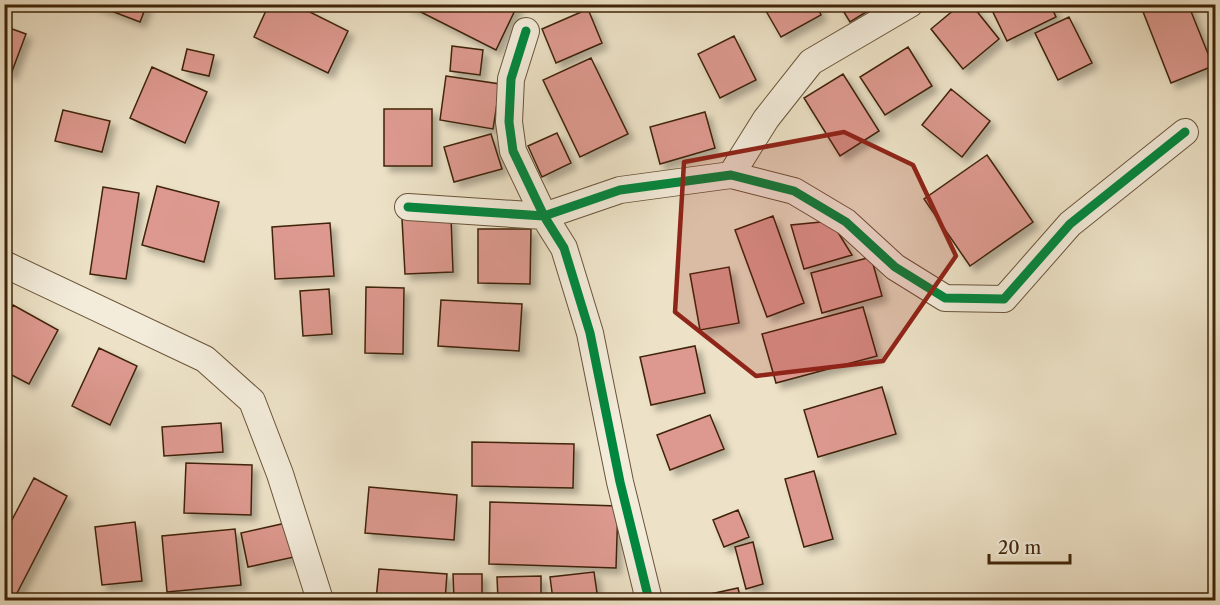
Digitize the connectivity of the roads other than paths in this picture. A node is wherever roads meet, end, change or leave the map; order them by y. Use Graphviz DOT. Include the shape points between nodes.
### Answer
graph roads {
  1 [pos="910,4"];
  2 [pos="526,31"];
  3 [pos="1185,132"];
  4 [pos="731,176"];
  5 [pos="408,207"];
  6 [pos="544,216"];
  7 [pos="4,264"];
  8 [pos="320,600"];
  9 [pos="649,600"];
  1 -- 4 [label="street" via="811,62 766,119"];
  2 -- 6 [label="street" via="511,79 509,122 513,151"];
  3 -- 4 [label="street" via="1070,224 1004,299 945,298 895,267 846,222 794,191"];
  4 -- 6 [label="street" via="620,190"];
  5 -- 6 [label="street"];
  6 -- 9 [label="street" via="564,248 590,333"];
  7 -- 8 [label="street" via="205,358 252,401"];
}
